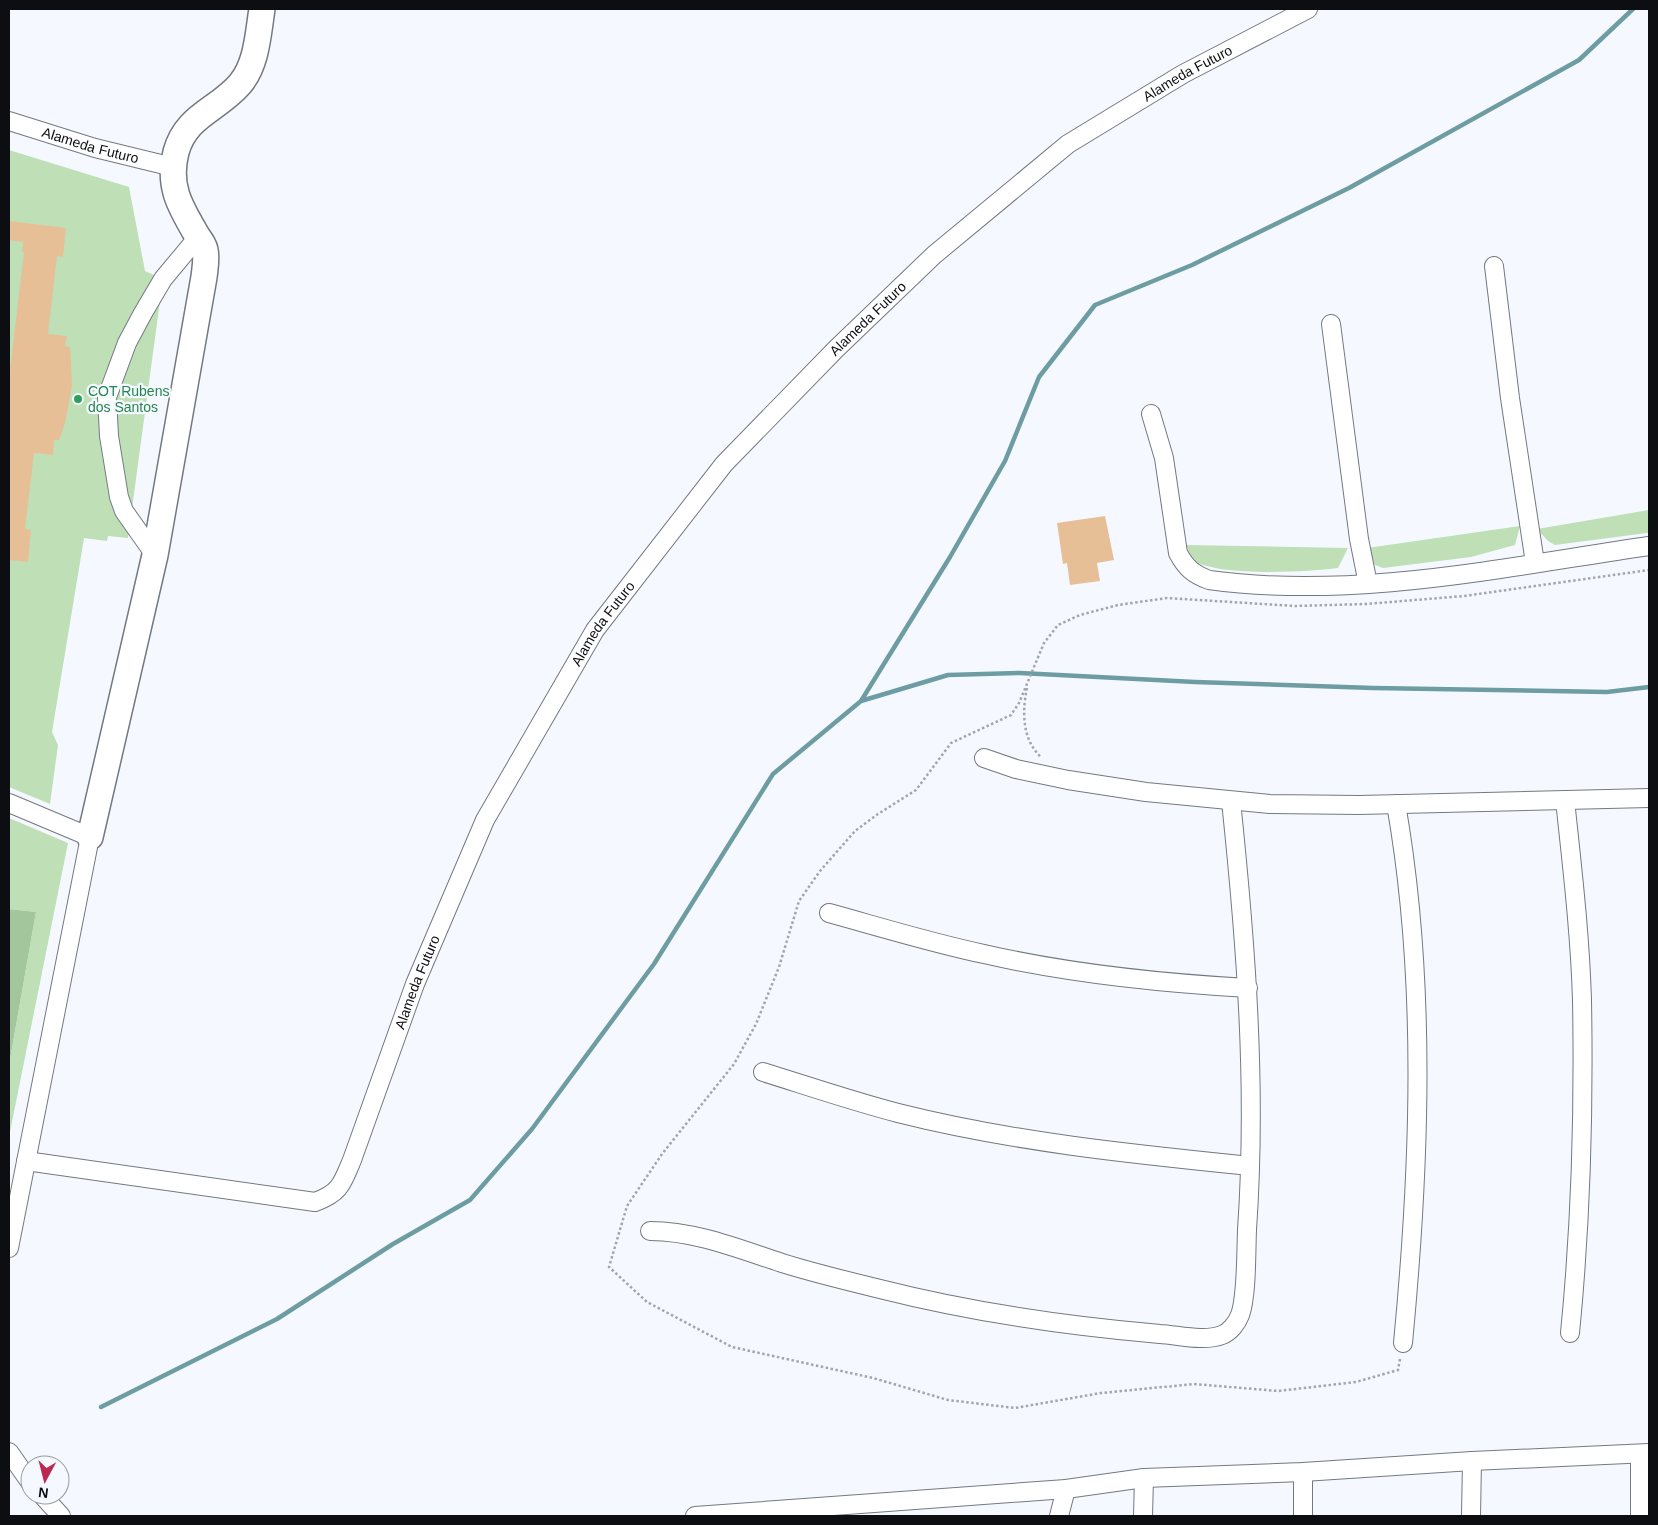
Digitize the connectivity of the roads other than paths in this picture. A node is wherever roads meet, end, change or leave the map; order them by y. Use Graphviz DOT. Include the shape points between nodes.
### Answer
graph roads {
  1 [pos="262,9"];
  2 [pos="1308,9"];
  3 [pos="9,121"];
  4 [pos="173,167"];
  5 [pos="198,237"];
  6 [pos="1494,266"];
  7 [pos="1331,324"];
  8 [pos="1151,414"];
  9 [pos="1649,546"];
  10 [pos="155,555"];
  11 [pos="1535,563"];
  12 [pos="1368,584"];
  13 [pos="984,758"];
  14 [pos="1649,798"];
  15 [pos="1565,800"];
  16 [pos="1231,801"];
  17 [pos="9,803"];
  18 [pos="1396,804"];
  19 [pos="90,837"];
  20 [pos="829,912"];
  21 [pos="1248,988"];
  22 [pos="763,1072"];
  23 [pos="26,1161"];
  24 [pos="1250,1166"];
  25 [pos="650,1231"];
  26 [pos="9,1248"];
  27 [pos="1570,1333"];
  28 [pos="1403,1343"];
  29 [pos="9,1452"];
  30 [pos="1645,1453"];
  31 [pos="1472,1461"];
  32 [pos="20,1468"];
  33 [pos="1303,1472"];
  34 [pos="1144,1478"];
  35 [pos="1066,1488"];
  36 [pos="51,1505"];
  37 [pos="61,1516"];
  38 [pos="695,1516"];
  39 [pos="1059,1516"];
  40 [pos="1143,1516"];
  41 [pos="1303,1516"];
  42 [pos="1471,1516"];
  43 [pos="1640,1516"];
  1 -- 4 [label="street" via="255,54 246,75 235,89 202,113 187,129 178,145"];
  2 -- 23 [label="street, Alameda Futuro" via="1183,74 1068,144 934,255 836,349 724,464 595,630 485,820 415,984 344,1181 332,1196 315,1202"];
  3 -- 4 [label="street, Alameda Futuro" via="95,148"];
  4 -- 5 [label="street" via="175,190"];
  5 -- 10 [label="street" via="205,252 204,277"];
  5 -- 10 [label="street" via="163,279 148,305 127,343 107,397 108,436 119,497 124,510"];
  6 -- 11 [label="street"];
  7 -- 12 [label="street" via="1359,539"];
  8 -- 12 [label="street" via="1164,458 1178,553 1194,574 1229,583"];
  9 -- 11 [label="street"];
  10 -- 19 [label="street"];
  11 -- 12 [label="street"];
  13 -- 16 [label="street" via="1016,769 1068,780"];
  14 -- 15 [label="street"];
  15 -- 18 [label="street"];
  15 -- 27 [label="street" via="1582,1008 1579,1243"];
  16 -- 18 [label="street"];
  16 -- 21 [label="street"];
  17 -- 19 [label="street"];
  18 -- 28 [label="street" via="1407,872 1415,983 1417,1077 1412,1256"];
  19 -- 23 [label="street"];
  20 -- 21 [label="street" via="984,954 1050,967 1127,978"];
  21 -- 24 [label="street"];
  22 -- 24 [label="street" via="898,1113 975,1130 1058,1144"];
  23 -- 26 [label="street"];
  24 -- 25 [label="street" via="1242,1311 1230,1330 1212,1337 1116,1330 977,1310 804,1270 706,1239 668,1231"];
  29 -- 32 [label="street"];
  30 -- 31 [label="street"];
  30 -- 43 [label="street"];
  31 -- 33 [label="street"];
  31 -- 42 [label="street"];
  33 -- 34 [label="street"];
  33 -- 41 [label="street"];
  34 -- 35 [label="street"];
  34 -- 40 [label="street"];
  35 -- 38 [label="street"];
  35 -- 39 [label="street"];
  36 -- 37 [label="street"];
}
